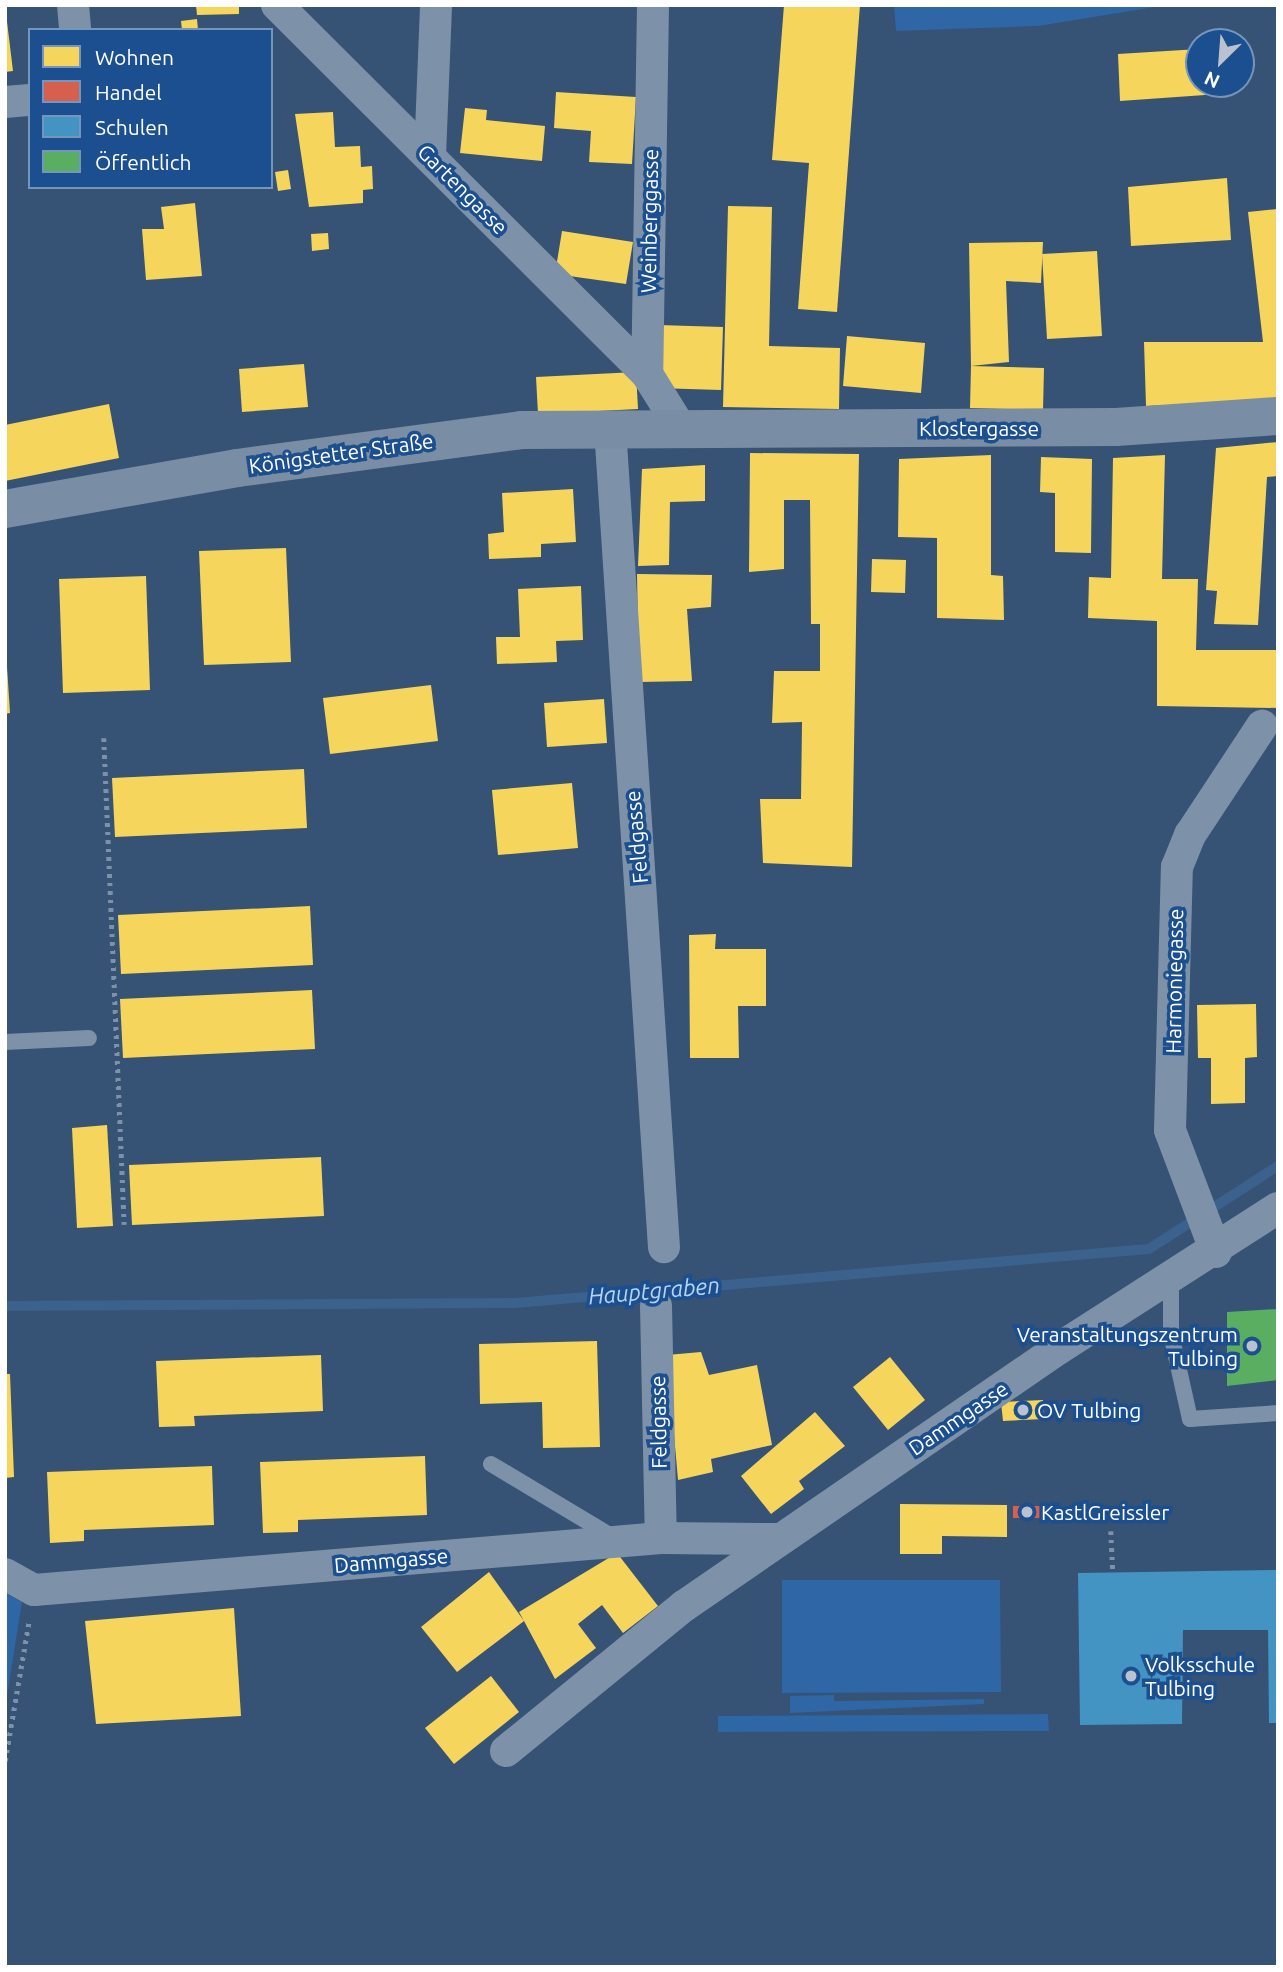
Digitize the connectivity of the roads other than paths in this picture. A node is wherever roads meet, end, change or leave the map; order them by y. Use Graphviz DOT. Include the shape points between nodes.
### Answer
graph roads {
  1 [pos="73,5"];
  2 [pos="277,5"];
  3 [pos="436,5"];
  4 [pos="653,5"];
  5 [pos="75,28"];
  6 [pos="28,100"];
  7 [pos="5,102"];
  8 [pos="430,156"];
  9 [pos="647,374"];
  10 [pos="1278,416"];
  11 [pos="680,427"];
  12 [pos="610,428"];
  13 [pos="5,509"];
  14 [pos="1262,726"];
  15 [pos="89,1038"];
  16 [pos="5,1042"];
  17 [pos="1278,1208"];
  18 [pos="1211,1240"];
  19 [pos="664,1247"];
  20 [pos="1171,1279"];
  21 [pos="656,1306"];
  22 [pos="1278,1413"];
  23 [pos="491,1464"];
  24 [pos="661,1538"];
  25 [pos="780,1539"];
  26 [pos="620,1542"];
  27 [pos="5,1574"];
  28 [pos="506,1751"];
  1 -- 5 [label="street"];
  2 -- 8 [label="street, Gartengasse"];
  3 -- 8 [label="street"];
  4 -- 9 [label="street, Weinberggasse"];
  6 -- 7 [label="street"];
  8 -- 9 [label="street, Gartengasse"];
  9 -- 11 [label="street"];
  10 -- 11 [label="main road, Klostergasse" via="1116,427"];
  11 -- 12 [label="main road, Königstetter Straße"];
  12 -- 13 [label="main road, Königstetter Straße" via="429,441"];
  12 -- 19 [label="street, Feldgasse"];
  14 -- 18 [label="street, Harmoniegasse" via="1190,835 1177,867 1170,1130"];
  15 -- 16 [label="lane"];
  17 -- 18 [label="street, Dammgasse"];
  18 -- 20 [label="street, Dammgasse"];
  20 -- 22 [label="lane" via="1171,1334 1190,1419"];
  20 -- 25 [label="street, Dammgasse"];
  21 -- 24 [label="street, Feldgasse"];
  23 -- 26 [label="lane"];
  24 -- 25 [label="street, Dammgasse"];
  24 -- 26 [label="street, Dammgasse"];
  25 -- 28 [label="street, Dammgasse" via="684,1606"];
  26 -- 27 [label="street, Dammgasse" via="34,1590"];
}
